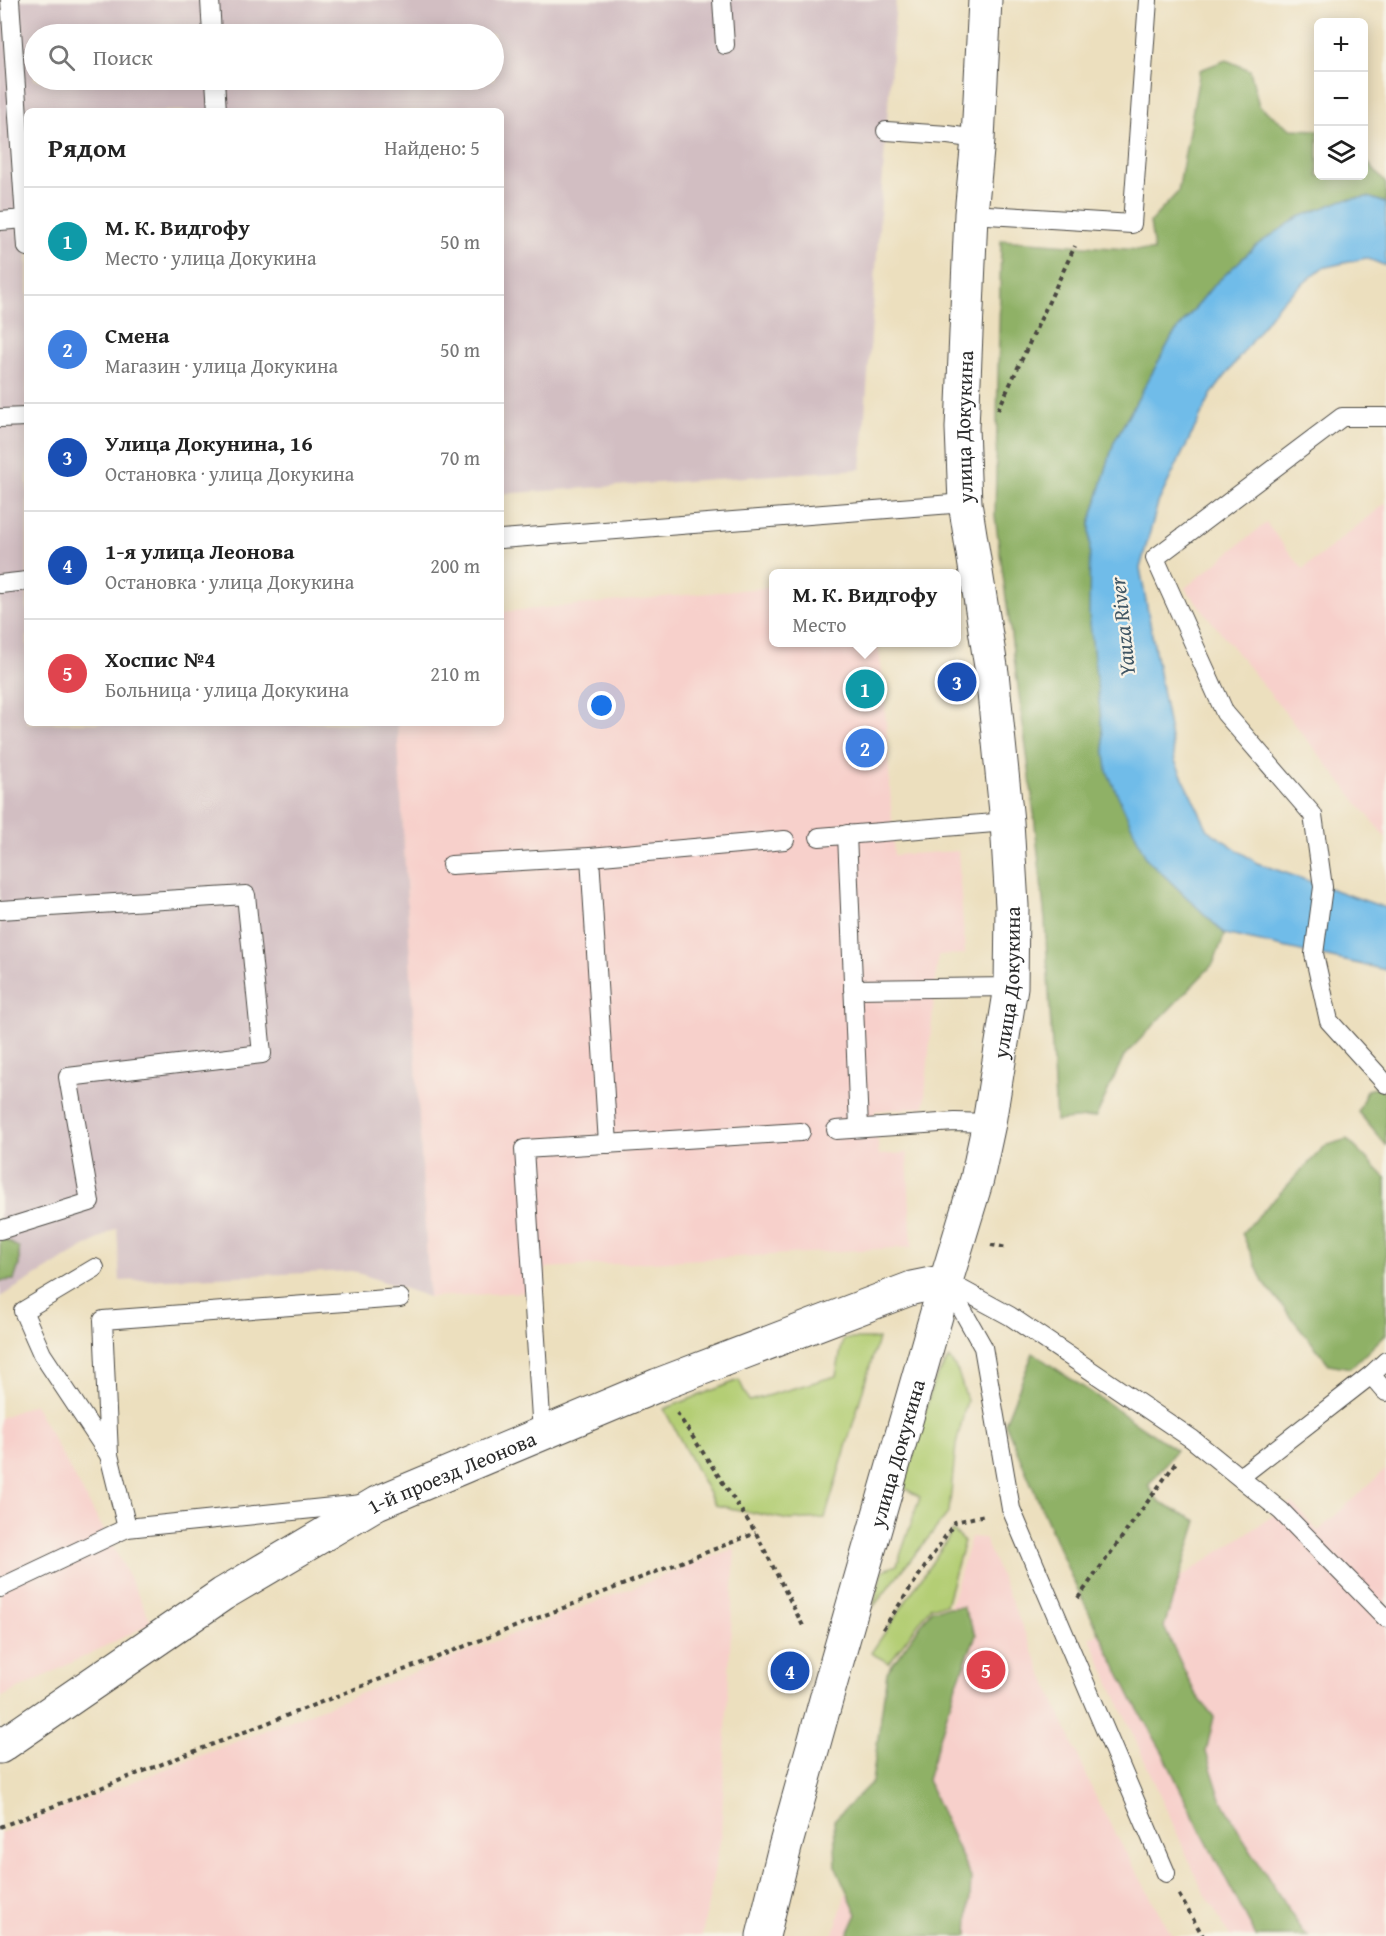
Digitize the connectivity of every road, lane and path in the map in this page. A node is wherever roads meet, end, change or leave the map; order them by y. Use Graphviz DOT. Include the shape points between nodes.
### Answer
graph roads {
  1 [pos="10,0"];
  2 [pos="210,0"];
  3 [pos="722,0"];
  4 [pos="985,0"];
  5 [pos="1148,0"];
  6 [pos="211,24"];
  7 [pos="725,45"];
  8 [pos="216,90"];
  9 [pos="217,108"];
  10 [pos="886,131"];
  11 [pos="978,139"];
  12 [pos="24,204"];
  13 [pos="971,214"];
  14 [pos="24,219"];
  15 [pos="0,221"];
  16 [pos="1086,221"];
  17 [pos="24,417"];
  18 [pos="1386,417"];
  19 [pos="0,418"];
  20 [pos="993,420"];
  21 [pos="965,503"];
  22 [pos="504,539"];
  23 [pos="24,581"];
  24 [pos="0,584"];
  25 [pos="1006,822"];
  26 [pos="847,834"];
  27 [pos="819,837"];
  28 [pos="785,840"];
  29 [pos="590,857"];
  30 [pos="451,865"];
  31 [pos="0,910"];
  32 [pos="1011,987"];
  33 [pos="853,989"];
  34 [pos="1386,1084"];
  35 [pos="989,1123"];
  36 [pos="859,1128"];
  37 [pos="836,1130"];
  38 [pos="801,1132"];
  39 [pos="608,1144"];
  40 [pos="0,1230"];
  41 [pos="987,1244"];
  42 [pos="1008,1248"];
  43 [pos="95,1268"];
  44 [pos="945,1281"];
  45 [pos="400,1298"];
  46 [pos="1386,1361"];
  47 [pos="1371,1375"];
  48 [pos="658,1385"];
  49 [pos="1386,1392"];
  50 [pos="542,1434"];
  51 [pos="1192,1439"];
  52 [pos="109,1455"];
  53 [pos="1240,1477"];
  54 [pos="377,1503"];
  55 [pos="1011,1509"];
  56 [pos="127,1528"];
  57 [pos="756,1533"];
  58 [pos="0,1588"];
  59 [pos="1386,1618"];
  60 [pos="1060,1623"];
  61 [pos="803,1626"];
  62 [pos="883,1630"];
  63 [pos="0,1747"];
  64 [pos="0,1827"];
  65 [pos="1166,1873"];
  66 [pos="763,1936"];
  67 [pos="1203,1936"];
  1 -- 12 [label="lane"];
  2 -- 6 [label="lane"];
  3 -- 7 [label="lane"];
  4 -- 11 [label="street, улица Докукина"];
  5 -- 16 [label="lane" via="1132,224"];
  8 -- 9 [label="lane"];
  10 -- 11 [label="lane"];
  11 -- 13 [label="street, улица Докукина"];
  13 -- 16 [label="lane"];
  13 -- 21 [label="street, улица Докукина" via="962,428"];
  14 -- 15 [label="lane"];
  16 -- 20 [label="path"];
  17 -- 19 [label="lane"];
  18 -- 34 [label="lane" via="1342,417 1155,558 1224,713 1313,815 1323,887 1314,954 1329,1021"];
  21 -- 22 [label="lane"];
  21 -- 25 [label="street, улица Докукина" via="992,673"];
  23 -- 24 [label="lane"];
  25 -- 26 [label="lane"];
  25 -- 32 [label="street, улица Докукина" via="1012,906"];
  26 -- 27 [label="lane"];
  26 -- 33 [label="lane"];
  28 -- 29 [label="lane"];
  29 -- 30 [label="lane"];
  29 -- 39 [label="lane"];
  31 -- 40 [label="lane" via="246,895 262,1054 68,1077 90,1202"];
  32 -- 33 [label="lane"];
  32 -- 35 [label="street, улица Докукина"];
  33 -- 36 [label="lane"];
  35 -- 36 [label="lane"];
  35 -- 44 [label="street, улица Докукина" via="978,1179"];
  36 -- 37 [label="lane"];
  38 -- 39 [label="lane"];
  39 -- 50 [label="lane" via="524,1149"];
  41 -- 42 [label="path"];
  43 -- 52 [label="lane" via="23,1311 42,1354"];
  44 -- 48 [label="street, 1-й проезд Леонова" via="912,1288"];
  44 -- 51 [label="lane" via="1010,1316"];
  44 -- 55 [label="lane" via="983,1347"];
  44 -- 66 [label="street, улица Докукина" via="784,1847"];
  45 -- 52 [label="lane" via="103,1320"];
  46 -- 47 [label="lane"];
  47 -- 49 [label="lane"];
  47 -- 53 [label="lane"];
  48 -- 50 [label="street, 1-й проезд Леонова"];
  48 -- 57 [label="path"];
  50 -- 54 [label="street, 1-й проезд Леонова"];
  51 -- 53 [label="lane"];
  51 -- 60 [label="path"];
  52 -- 56 [label="lane"];
  53 -- 59 [label="lane" via="1281,1511"];
  54 -- 56 [label="lane"];
  54 -- 63 [label="street, 1-й проезд Леонова" via="223,1594"];
  55 -- 60 [label="lane"];
  55 -- 62 [label="path" via="955,1522"];
  56 -- 58 [label="lane"];
  57 -- 61 [label="path"];
  57 -- 64 [label="path"];
  60 -- 65 [label="lane"];
  65 -- 67 [label="path"];
}
